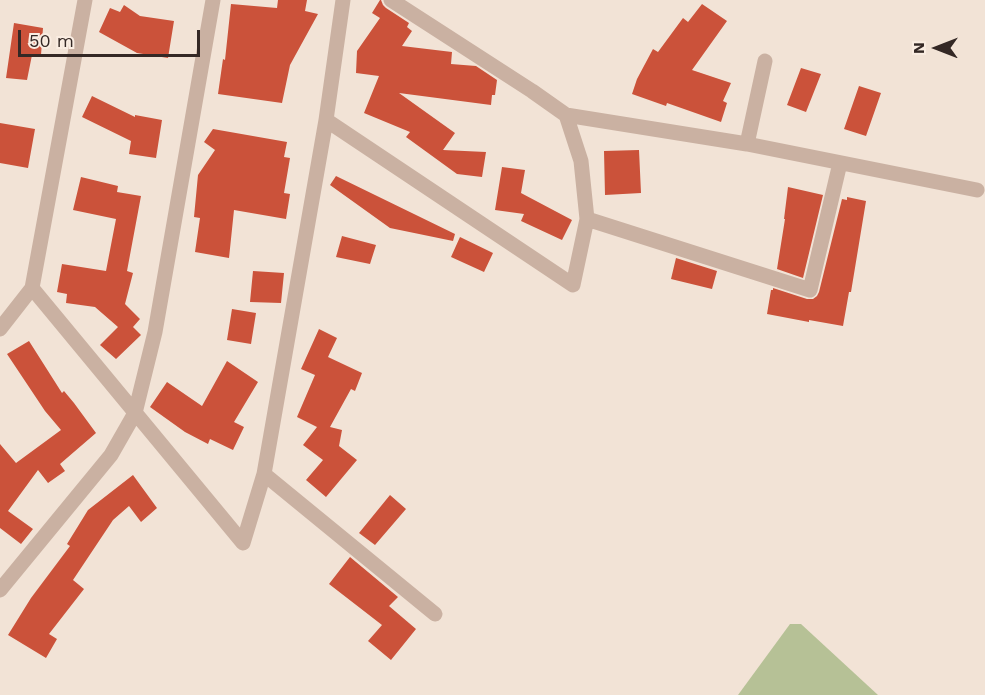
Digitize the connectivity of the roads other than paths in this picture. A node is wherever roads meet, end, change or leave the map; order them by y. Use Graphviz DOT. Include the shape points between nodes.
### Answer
graph roads {
  1 [pos="85,0"];
  2 [pos="213,0"];
  3 [pos="343,0"];
  4 [pos="391,0"];
  5 [pos="765,61"];
  6 [pos="566,115"];
  7 [pos="326,120"];
  8 [pos="747,144"];
  9 [pos="840,163"];
  10 [pos="977,190"];
  11 [pos="587,219"];
  12 [pos="32,288"];
  13 [pos="0,329"];
  14 [pos="135,413"];
  15 [pos="264,474"];
  16 [pos="0,590"];
  17 [pos="435,614"];
  1 -- 12 [label="street"];
  2 -- 14 [label="street" via="155,332"];
  3 -- 7 [label="street"];
  4 -- 6 [label="street"];
  5 -- 8 [label="street"];
  6 -- 8 [label="street"];
  6 -- 11 [label="street" via="581,161"];
  7 -- 11 [label="street" via="573,285"];
  7 -- 15 [label="street"];
  8 -- 9 [label="street"];
  9 -- 10 [label="street"];
  9 -- 11 [label="street" via="810,290"];
  12 -- 13 [label="street"];
  12 -- 14 [label="street"];
  14 -- 15 [label="street" via="243,543"];
  14 -- 16 [label="street" via="111,455"];
  15 -- 17 [label="street"];
}
